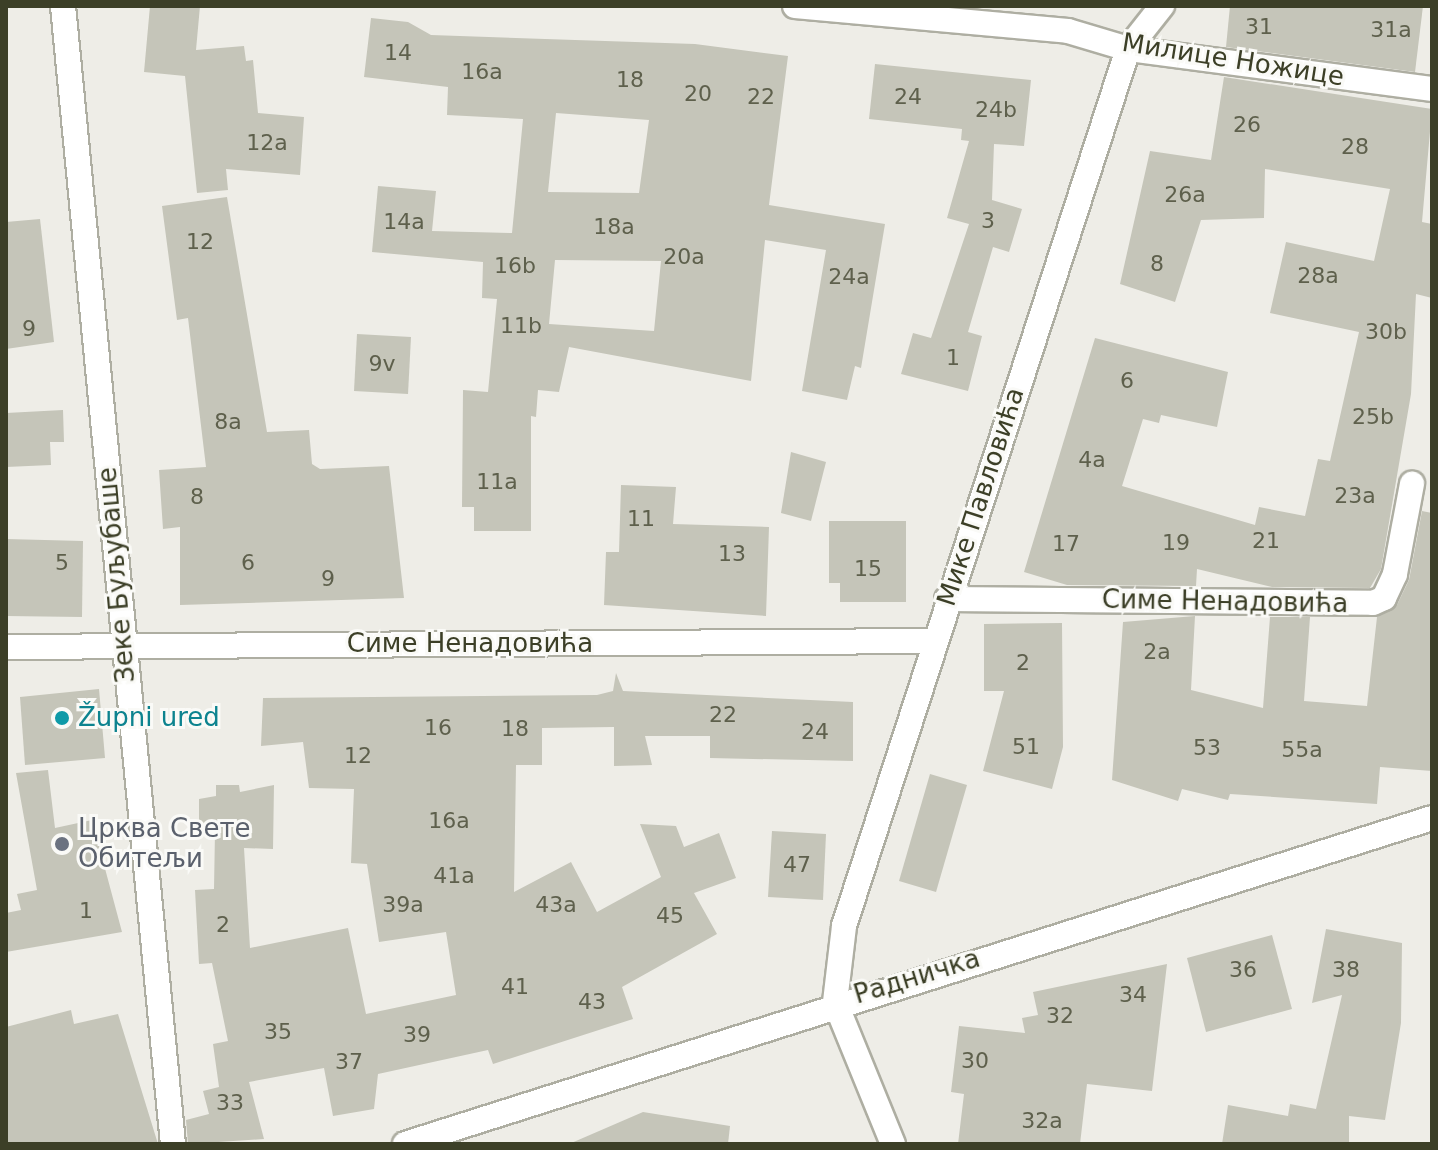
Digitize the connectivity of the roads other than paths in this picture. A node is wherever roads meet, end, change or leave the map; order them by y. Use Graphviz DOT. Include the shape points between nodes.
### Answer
graph roads {
  1 [pos="63,6"];
  2 [pos="795,6"];
  3 [pos="1162,6"];
  4 [pos="1128,49"];
  5 [pos="1432,89"];
  6 [pos="1412,484"];
  7 [pos="947,599"];
  8 [pos="934,641"];
  9 [pos="6,647"];
  10 [pos="123,647"];
  11 [pos="1432,818"];
  12 [pos="835,1002"];
  13 [pos="173,1144"];
  14 [pos="405,1144"];
  15 [pos="893,1144"];
  1 -- 10 [label="street, Зеке Буљубаше"];
  2 -- 4 [label="street, Милице Ножице" via="1068,31"];
  3 -- 4 [label="street, Мике Павловића"];
  4 -- 5 [label="street, Милице Ножице"];
  4 -- 7 [label="street, Мике Павловића"];
  6 -- 7 [label="street, Симе Ненадовића" via="1395,574 1384,598 1373,603"];
  7 -- 8 [label="street, Мике Павловића"];
  8 -- 10 [label="street, Симе Ненадовића"];
  8 -- 12 [label="street, Мике Павловића" via="844,926"];
  9 -- 10 [label="street, Симе Ненадовића"];
  10 -- 13 [label="street, Зеке Буљубаше"];
  11 -- 12 [label="street, Радничка"];
  12 -- 14 [label="street, Радничка"];
  12 -- 15 [label="street"];
}
